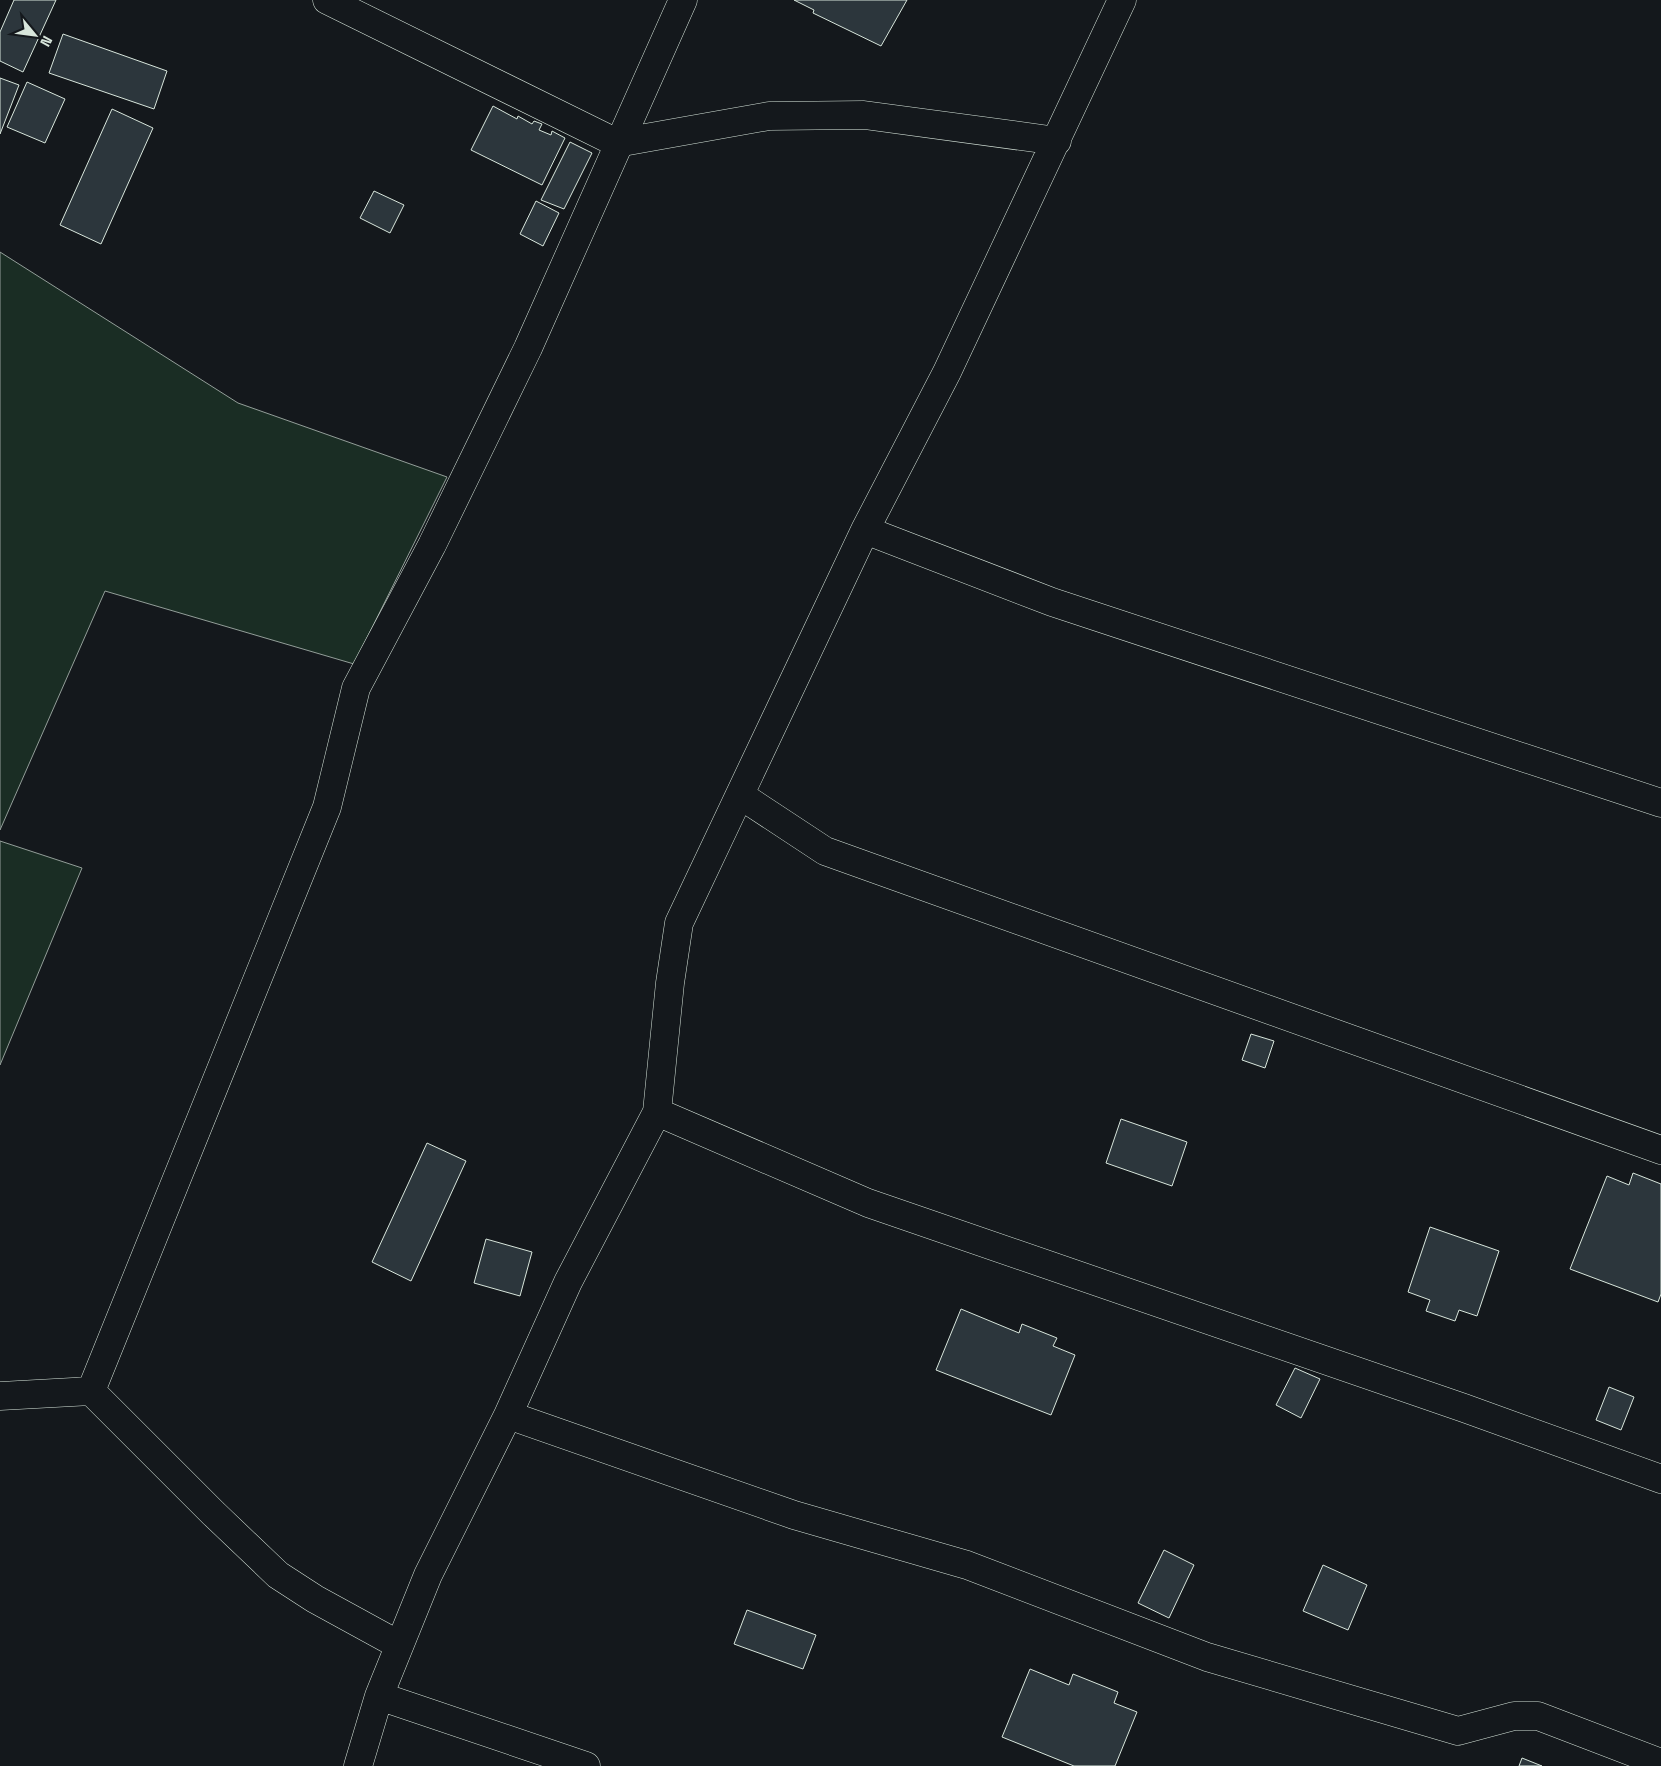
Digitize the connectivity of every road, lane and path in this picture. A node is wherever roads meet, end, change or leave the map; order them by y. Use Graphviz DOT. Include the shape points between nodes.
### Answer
graph roads {
  1 [pos="327,0"];
  2 [pos="682,0"];
  3 [pos="1122,0"];
  4 [pos="1057,140"];
  5 [pos="617,144"];
  6 [pos="865,530"];
  7 [pos="740,795"];
  8 [pos="1661,803"];
  9 [pos="657,1112"];
  10 [pos="1661,1150"];
  11 [pos="91,1391"];
  12 [pos="0,1396"];
  13 [pos="508,1415"];
  14 [pos="1661,1479"];
  15 [pos="399,1646"];
  16 [pos="379,1696"];
  17 [pos="1661,1763"];
  18 [pos="358,1766"];
  19 [pos="586,1766"];
  1 -- 5 [label="street"];
  2 -- 5 [label="street"];
  3 -- 4 [label="street"];
  4 -- 5 [label="street" via="845,115 769,116"];
  4 -- 6 [label="street" via="947,372"];
  5 -- 11 [label="street" via="528,348 432,544 356,688 327,807"];
  6 -- 7 [label="street"];
  6 -- 8 [label="street" via="1052,602"];
  7 -- 9 [label="street" via="679,923"];
  7 -- 10 [label="street" via="825,851"];
  9 -- 13 [label="street" via="568,1282"];
  9 -- 14 [label="street" via="868,1203 1399,1385"];
  11 -- 12 [label="street"];
  11 -- 15 [label="street" via="278,1575"];
  13 -- 15 [label="street" via="428,1574"];
  13 -- 17 [label="street" via="794,1515 966,1564 1217,1660 1458,1731 1514,1716 1538,1716"];
  15 -- 16 [label="street"];
  16 -- 18 [label="street"];
  16 -- 19 [label="street"];
}
